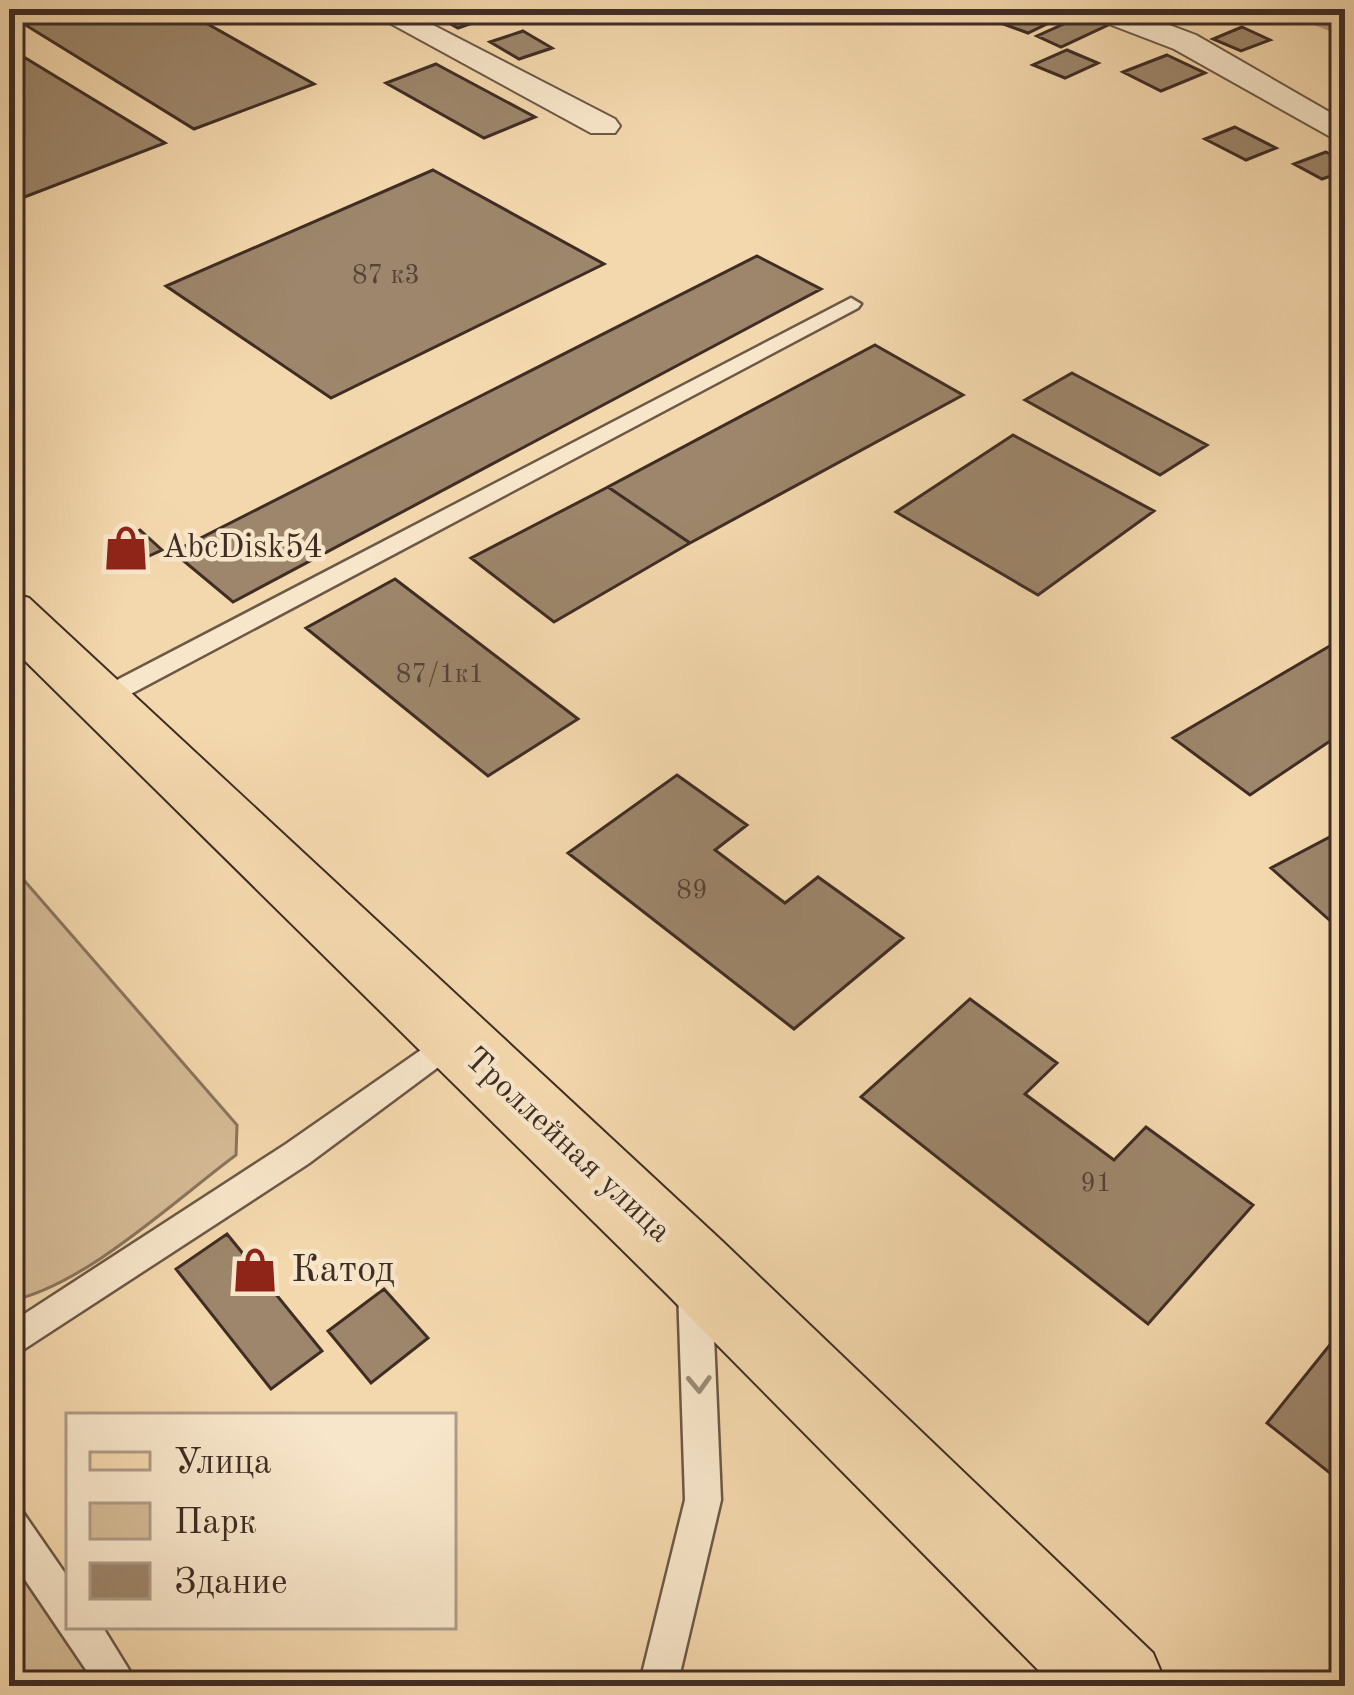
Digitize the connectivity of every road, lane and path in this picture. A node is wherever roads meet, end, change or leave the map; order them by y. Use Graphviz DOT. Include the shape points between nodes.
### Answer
graph roads {
  1 [pos="379,9"];
  2 [pos="1099,9"];
  3 [pos="603,126"];
  4 [pos="1345,135"];
  5 [pos="851,304"];
  6 [pos="9,611"];
  7 [pos="100,699"];
  8 [pos="454,1039"];
  9 [pos="694,1267"];
  10 [pos="9,1342"];
  11 [pos="9,1523"];
  12 [pos="66,1607"];
  13 [pos="81,1629"];
  14 [pos="120,1686"];
  15 [pos="658,1686"];
  16 [pos="1120,1686"];
  1 -- 3 [label="street"];
  2 -- 4 [label="street" via="1185,42"];
  5 -- 7 [label="lane"];
  6 -- 7 [label="main road, Троллейная улица"];
  7 -- 8 [label="main road, Троллейная улица"];
  8 -- 9 [label="main road, Троллейная улица"];
  8 -- 10 [label="lane" via="297,1154"];
  9 -- 15 [label="lane, one-way" via="703,1500"];
  9 -- 16 [label="main road, Троллейная улица"];
  11 -- 12 [label="lane"];
  13 -- 14 [label="lane"];
}
